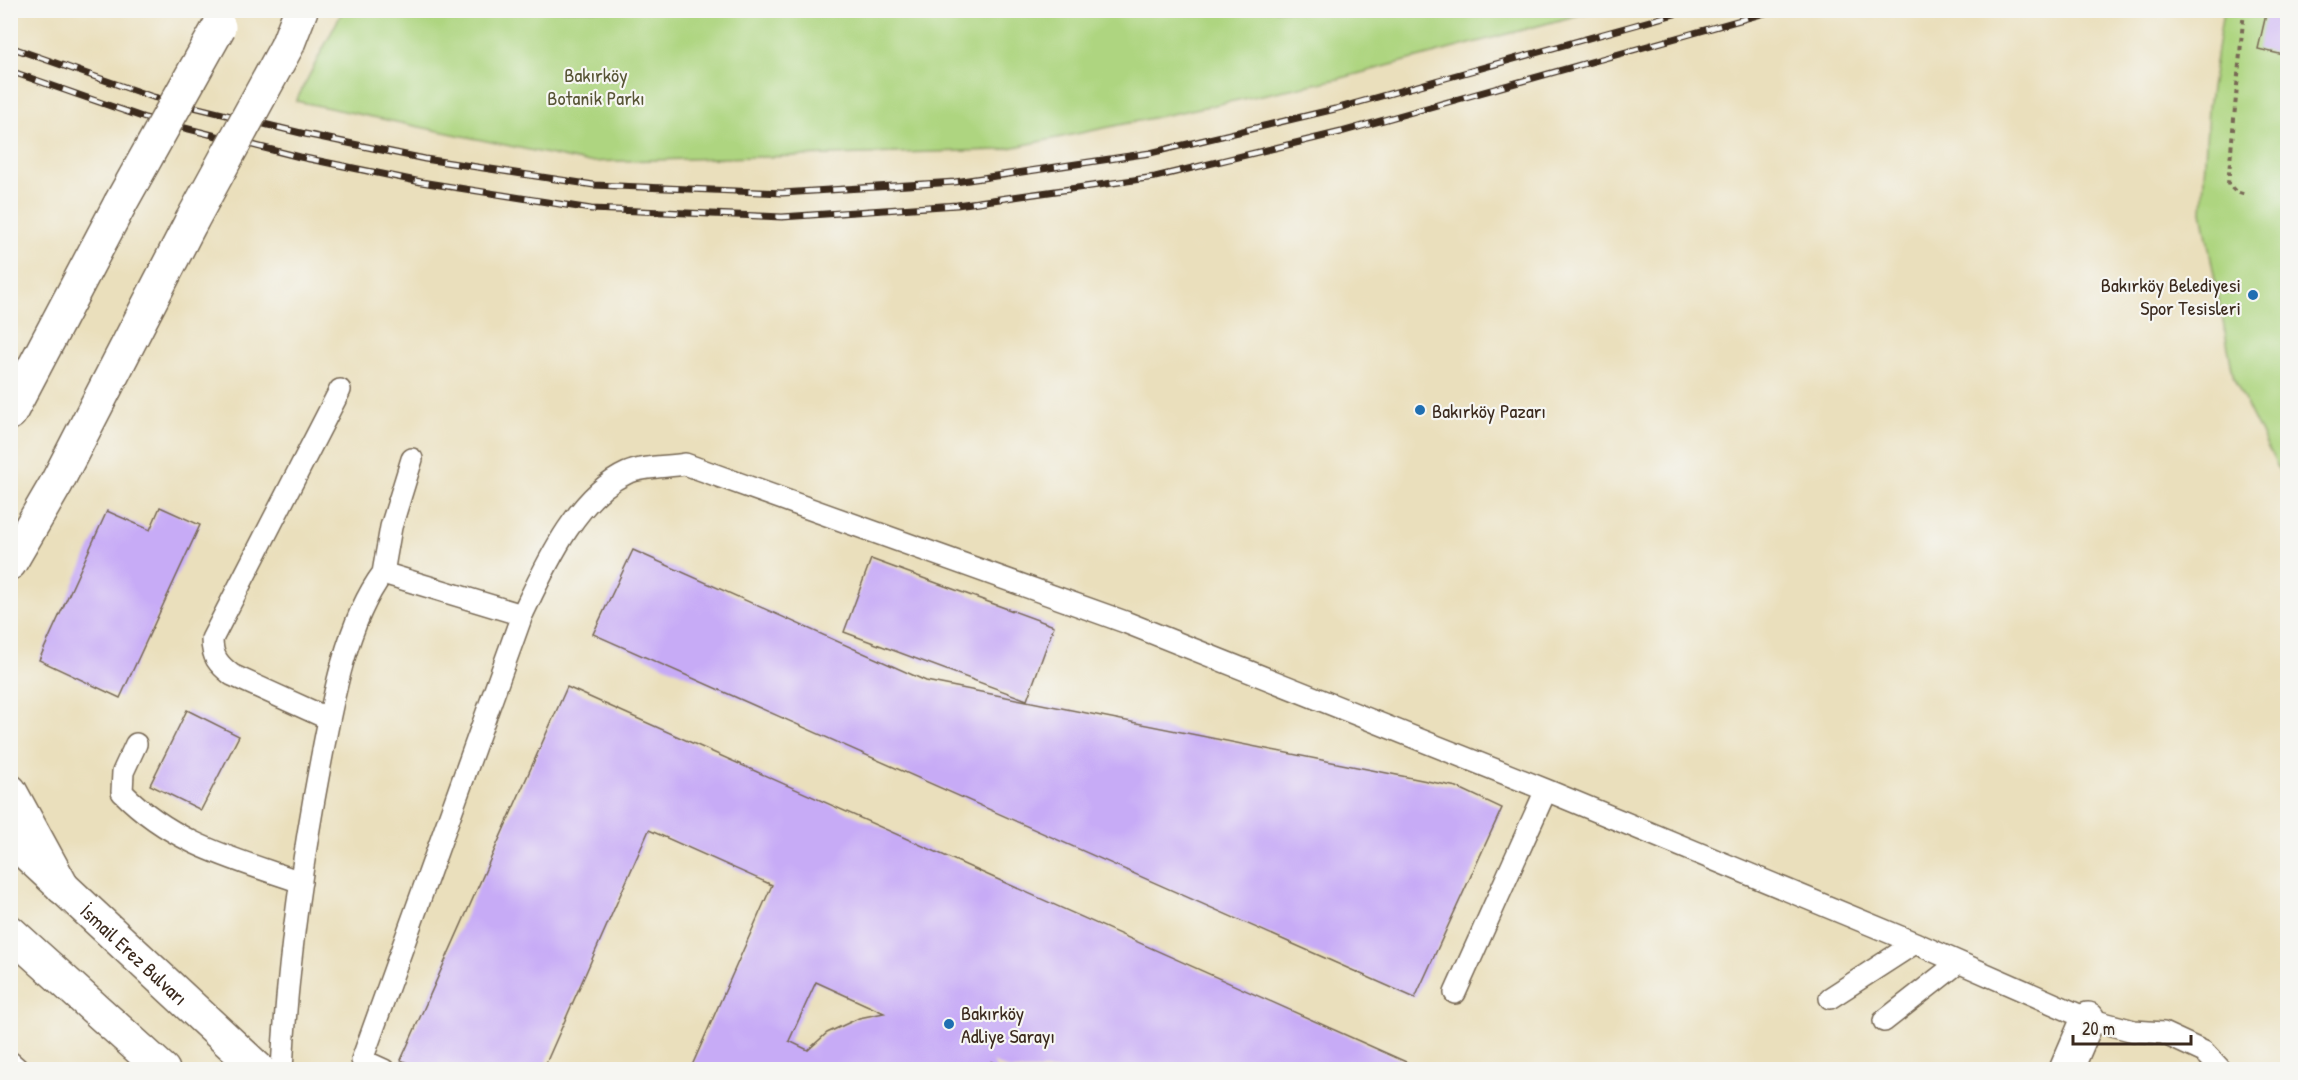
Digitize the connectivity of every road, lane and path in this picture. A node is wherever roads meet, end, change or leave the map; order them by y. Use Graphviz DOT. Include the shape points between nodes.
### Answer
graph roads {
  1 [pos="302,10"];
  2 [pos="2244,10"];
  3 [pos="222,19"];
  4 [pos="2246,195"];
  5 [pos="340,390"];
  6 [pos="10,413"];
  7 [pos="412,459"];
  8 [pos="10,563"];
  9 [pos="383,573"];
  10 [pos="522,615"];
  11 [pos="329,719"];
  12 [pos="136,744"];
  13 [pos="1546,790"];
  14 [pos="10,791"];
  15 [pos="10,838"];
  16 [pos="301,882"];
  17 [pos="63,888"];
  18 [pos="10,932"];
  19 [pos="1915,943"];
  20 [pos="1958,963"];
  21 [pos="1455,993"];
  22 [pos="1830,998"];
  23 [pos="2088,1019"];
  24 [pos="1884,1021"];
  25 [pos="10,1062"];
  26 [pos="19,1070"];
  27 [pos="163,1070"];
  28 [pos="259,1070"];
  29 [pos="282,1070"];
  30 [pos="384,1070"];
  31 [pos="2066,1070"];
  32 [pos="2221,1070"];
  1 -- 8 [label="main road, bridge" via="287,46 56,484"];
  2 -- 4 [label="path" via="2228,184"];
  3 -- 6 [label="main road, bridge"];
  5 -- 11 [label="lane" via="212,639 212,653 232,675"];
  7 -- 9 [label="lane" via="391,527"];
  9 -- 10 [label="lane"];
  9 -- 11 [label="lane" via="367,594"];
  10 -- 13 [label="lane" via="555,549 597,493 627,473 685,464 1125,622"];
  10 -- 30 [label="lane" via="362,1060"];
  11 -- 16 [label="lane"];
  12 -- 16 [label="lane" via="123,772 122,792 136,806 195,845"];
  13 -- 19 [label="lane"];
  13 -- 21 [label="lane"];
  14 -- 17 [label="main road"];
  15 -- 17 [label="main road, İsmail Erez Bulvarı"];
  16 -- 29 [label="lane" via="286,981"];
  17 -- 28 [label="main road, İsmail Erez Bulvarı"];
  18 -- 27 [label="main road"];
  19 -- 20 [label="lane"];
  19 -- 22 [label="lane"];
  20 -- 23 [label="lane"];
  20 -- 24 [label="lane"];
  23 -- 31 [label="main road"];
  23 -- 32 [label="lane" via="2134,1031 2163,1033 2204,1052"];
  25 -- 26 [label="lane"];
}
